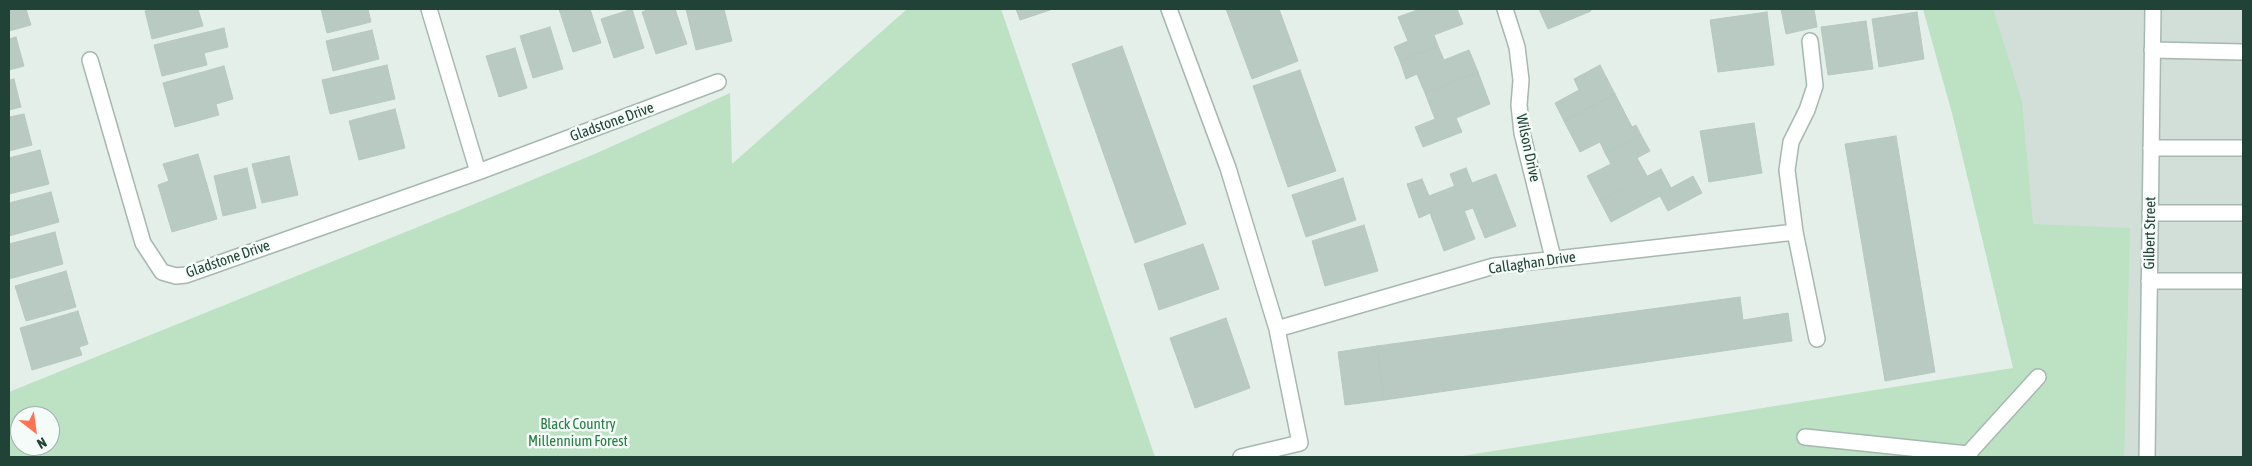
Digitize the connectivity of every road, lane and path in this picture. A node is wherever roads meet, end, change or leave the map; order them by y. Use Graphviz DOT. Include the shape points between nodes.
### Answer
graph roads {
  1 [pos="429,9"];
  2 [pos="1169,9"];
  3 [pos="1505,9"];
  4 [pos="2153,9"];
  5 [pos="1810,40"];
  6 [pos="2152,50"];
  7 [pos="2243,52"];
  8 [pos="90,60"];
  9 [pos="718,82"];
  10 [pos="2151,148"];
  11 [pos="2243,148"];
  12 [pos="478,172"];
  13 [pos="2150,213"];
  14 [pos="2243,213"];
  15 [pos="1795,232"];
  16 [pos="1553,258"];
  17 [pos="2149,281"];
  18 [pos="2243,281"];
  19 [pos="1277,329"];
  20 [pos="1817,339"];
  21 [pos="2038,377"];
  22 [pos="1805,437"];
  23 [pos="1969,456"];
  24 [pos="1241,457"];
  25 [pos="2147,457"];
  1 -- 12 [label="street"];
  2 -- 19 [label="street" via="1228,168"];
  3 -- 16 [label="street, Wilson Drive" via="1517,47 1522,133"];
  4 -- 6 [label="street, Gilbert Street"];
  5 -- 15 [label="street" via="1815,86 1791,142 1787,170"];
  6 -- 7 [label="street"];
  6 -- 10 [label="street, Gilbert Street"];
  8 -- 12 [label="street, Gladstone Drive" via="143,243 162,272 186,275"];
  9 -- 12 [label="street, Gladstone Drive"];
  10 -- 11 [label="street"];
  10 -- 13 [label="street, Gilbert Street"];
  13 -- 14 [label="street"];
  13 -- 17 [label="street, Gilbert Street"];
  15 -- 16 [label="street, Callaghan Drive"];
  15 -- 20 [label="street"];
  16 -- 19 [label="street, Callaghan Drive" via="1494,266"];
  17 -- 18 [label="street"];
  17 -- 25 [label="street, Gilbert Street"];
  19 -- 24 [label="street" via="1300,442"];
  21 -- 23 [label="street"];
  22 -- 23 [label="street"];
}
